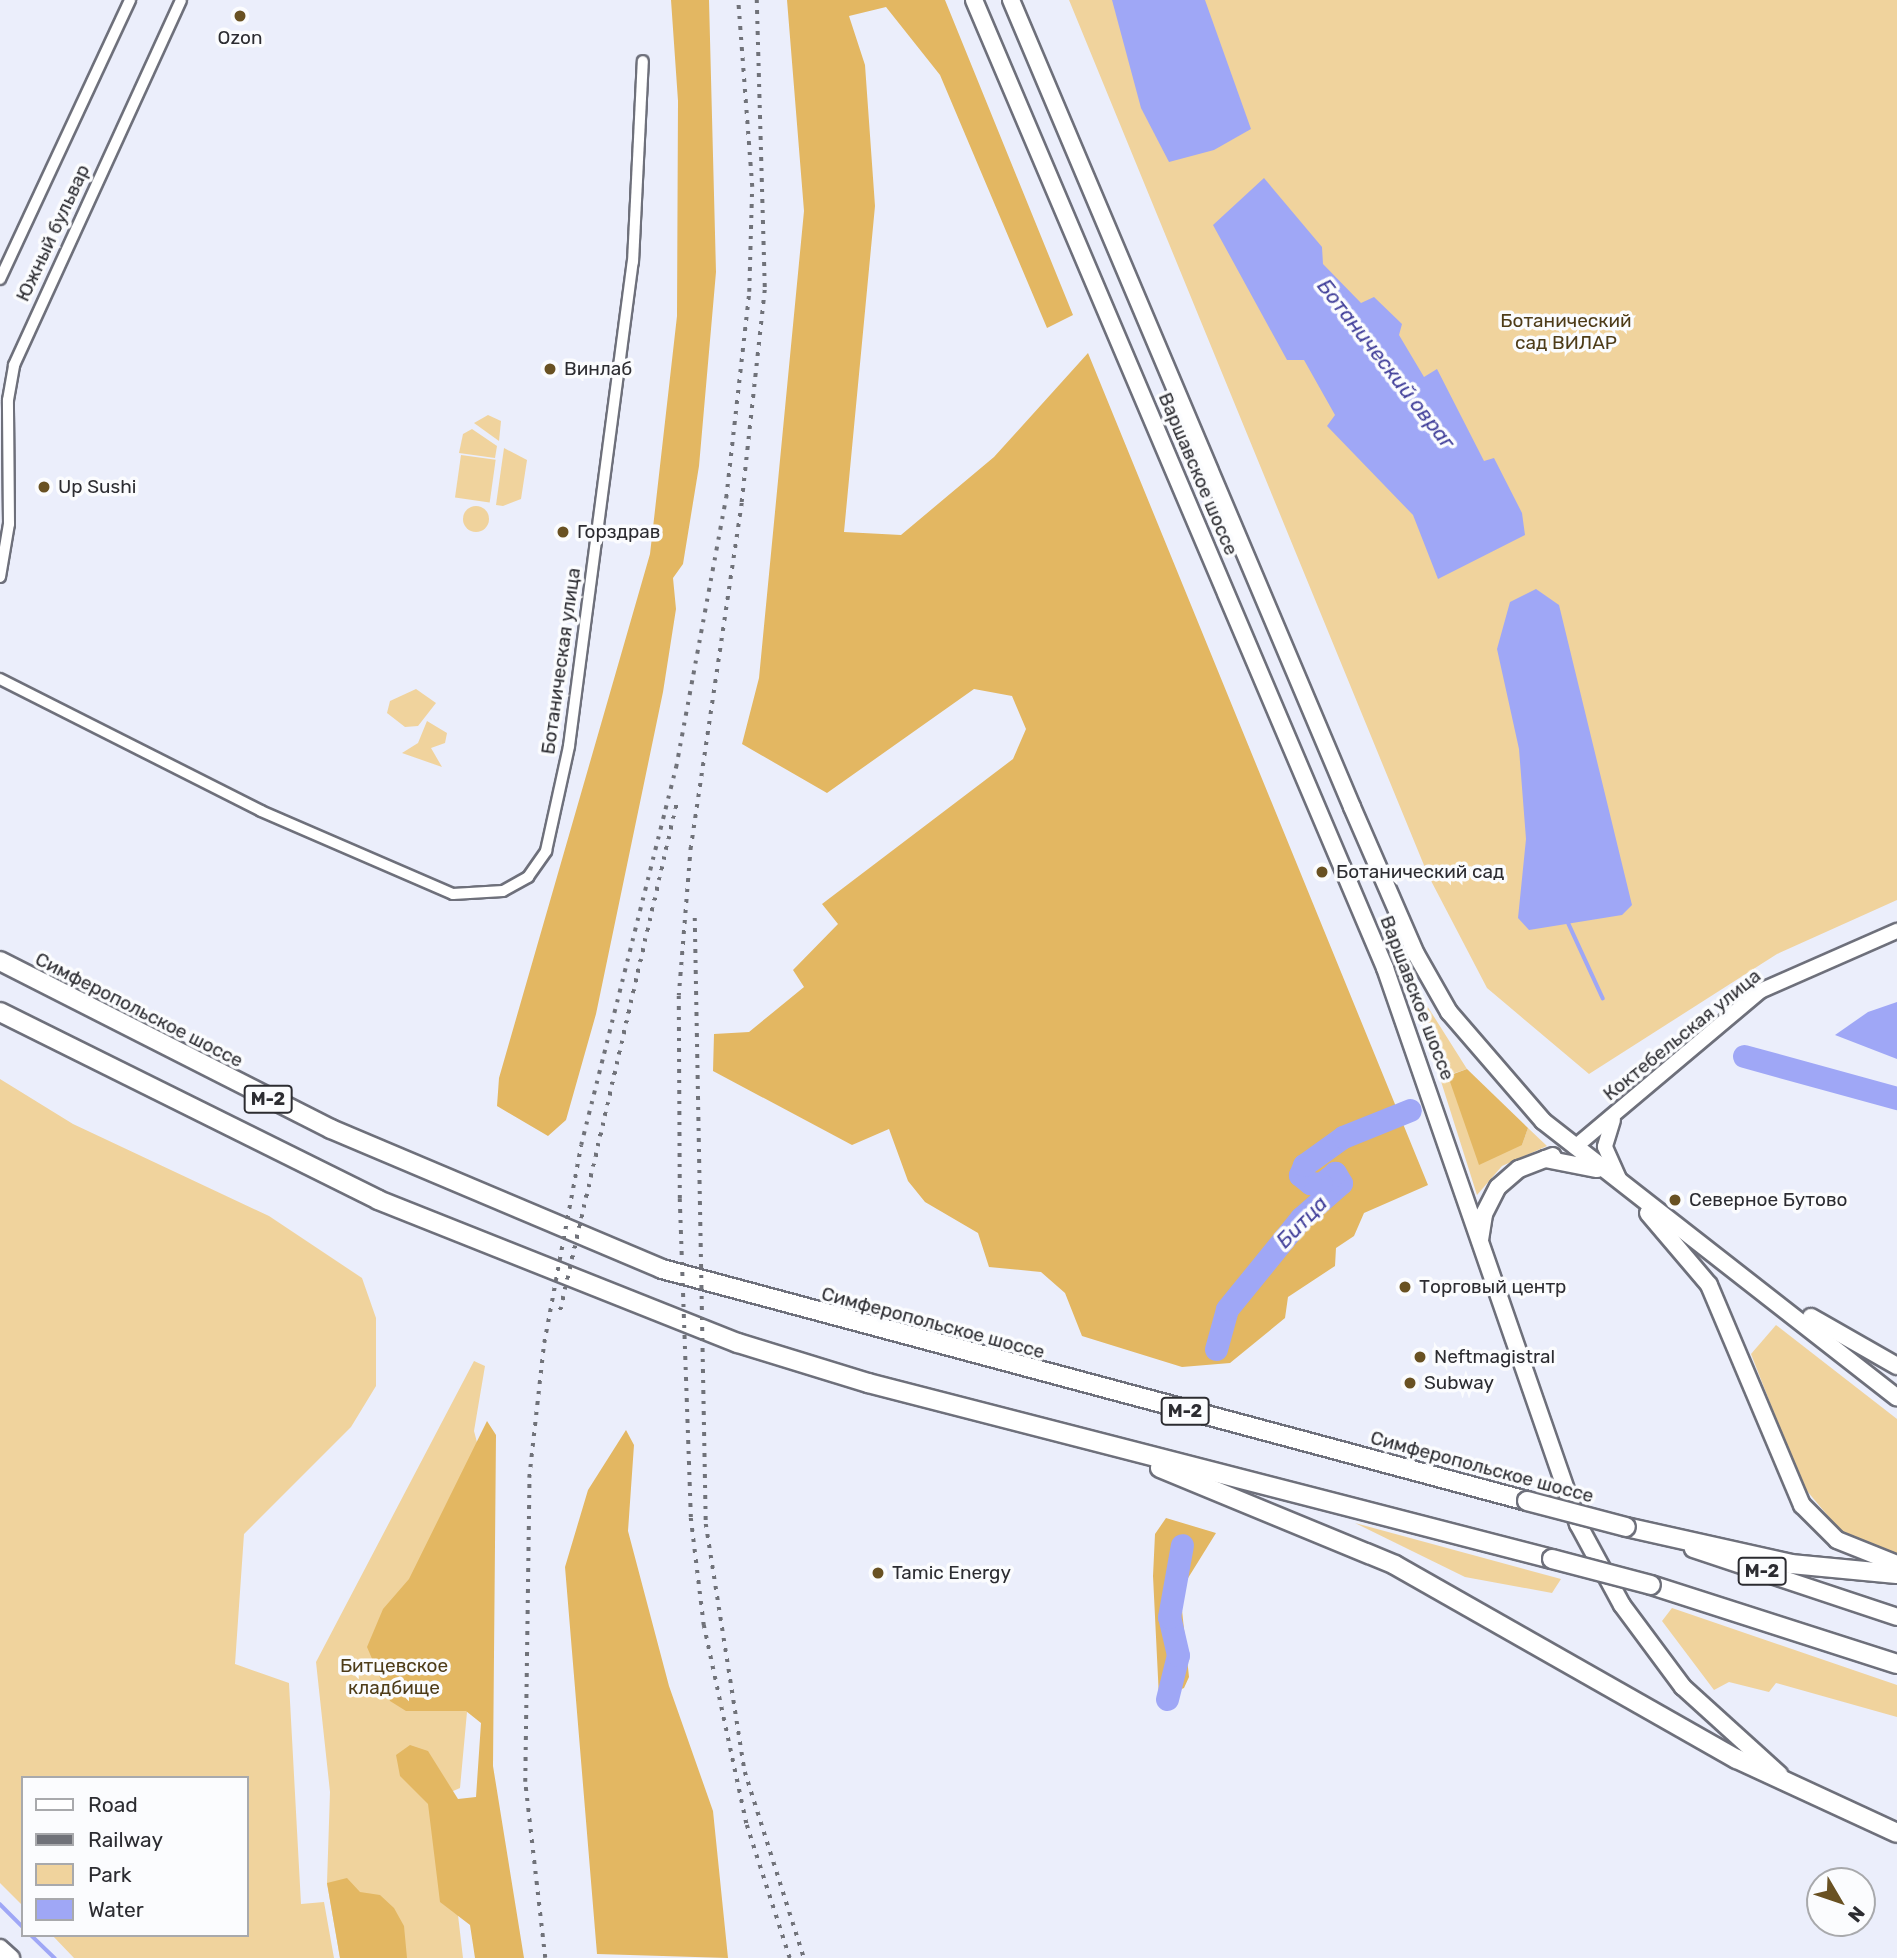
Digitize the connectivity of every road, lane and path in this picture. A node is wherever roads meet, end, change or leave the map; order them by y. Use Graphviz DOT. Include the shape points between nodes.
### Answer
graph roads {
  1 [pos="130,0"];
  2 [pos="181,0"];
  3 [pos="974,0"];
  4 [pos="1011,0"];
  5 [pos="643,61"];
  6 [pos="0,279"];
  7 [pos="0,578"];
  8 [pos="0,678"];
  9 [pos="1897,932"];
  10 [pos="0,961"];
  11 [pos="0,1012"];
  12 [pos="1625,1106"];
  13 [pos="1575,1147"];
  14 [pos="1545,1159"];
  15 [pos="1619,1181"];
  16 [pos="1480,1241"];
  17 [pos="1760,1286"];
  18 [pos="1897,1366"];
  19 [pos="1897,1398"];
  20 [pos="1030,1426"];
  21 [pos="1626,1527"];
  22 [pos="1897,1564"];
  23 [pos="1897,1574"];
  24 [pos="1897,1617"];
  25 [pos="1897,1664"];
  26 [pos="1779,1775"];
  27 [pos="1825,1805"];
  28 [pos="1897,1833"];
  29 [pos="1897,1847"];
  30 [pos="0,1948"];
  31 [pos="10,1958"];
  1 -- 6 [label="street, Южный бульвар"];
  2 -- 7 [label="street, Южный бульвар" via="14,365 8,400 9,524"];
  3 -- 16 [label="main road, Варшавское шоссе" via="1385,968"];
  4 -- 13 [label="main road, Варшавское шоссе" via="1416,954 1481,1055"];
  5 -- 8 [label="street, Ботаническая улица" via="629,288 569,746 546,851 528,877 503,891 453,894 289,823"];
  9 -- 12 [label="street, Коктебельская улица" via="1760,991"];
  10 -- 21 [label="highway, Симферопольское шоссе / М-2, bridge" via="150,1042 355,1139 650,1264"];
  11 -- 20 [label="highway, М-2" via="314,1170 636,1304 786,1359"];
  12 -- 13 [label="street, Коктебельская улица"];
  12 -- 15 [label="street" via="1604,1137"];
  13 -- 14 [label="main road"];
  13 -- 15 [label="main road, Варшавское шоссе"];
  14 -- 15 [label="main road" via="1588,1166"];
  14 -- 16 [label="main road" via="1519,1168 1498,1187 1484,1214"];
  15 -- 17 [label="main road, Варшавское шоссе"];
  15 -- 22 [label="main road" via="1709,1285 1802,1505 1837,1540"];
  16 -- 26 [label="main road, Варшавское шоссе" via="1561,1481 1599,1565 1684,1687"];
  17 -- 18 [label="main road"];
  17 -- 19 [label="main road, Варшавское шоссе"];
  20 -- 25 [label="highway, М-2, bridge" via="1651,1585"];
  20 -- 26 [label="highway" via="1216,1486 1372,1554 1737,1759"];
  21 -- 23 [label="highway" via="1791,1564"];
  21 -- 24 [label="main road, Симферопольское шоссе / М-2"];
  26 -- 27 [label="highway, Варшавское шоссе"];
  27 -- 28 [label="highway, Варшавское шоссе"];
  27 -- 29 [label="highway"];
  30 -- 31 [label="main road"];
}
